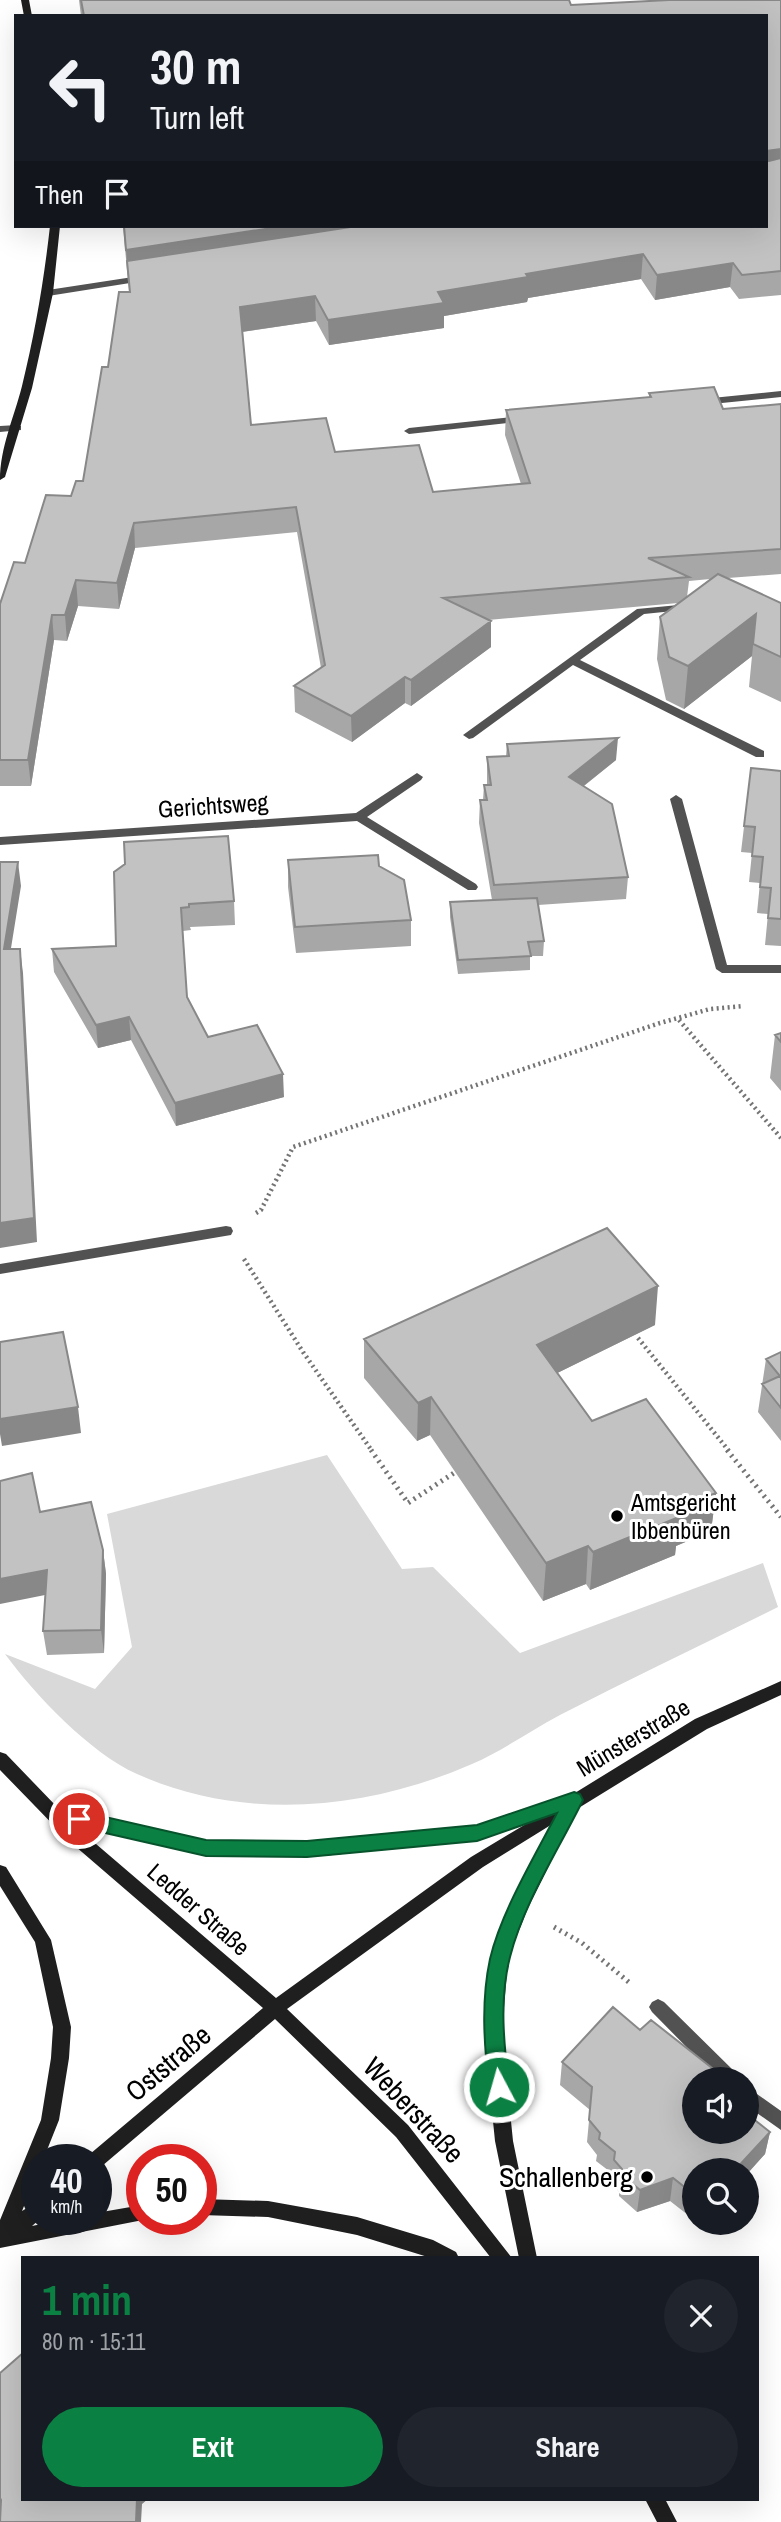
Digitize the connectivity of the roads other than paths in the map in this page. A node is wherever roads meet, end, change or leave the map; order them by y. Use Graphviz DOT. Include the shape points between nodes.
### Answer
graph roads {
  1 [pos="55,228"];
  2 [pos="155,276"];
  3 [pos="48,293"];
  4 [pos="781,394"];
  5 [pos="684,404"];
  6 [pos="532,418"];
  7 [pos="17,428"];
  8 [pos="0,429"];
  9 [pos="409,431"];
  10 [pos="0,477"];
  11 [pos="699,607"];
  12 [pos="571,660"];
  13 [pos="469,734"];
  14 [pos="760,754"];
  15 [pos="417,778"];
  16 [pos="676,799"];
  17 [pos="359,817"];
  18 [pos="0,841"];
  19 [pos="472,887"];
  20 [pos="781,970"];
  21 [pos="226,1231"];
  22 [pos="0,1269"];
  23 [pos="781,1688"];
  24 [pos="0,1759"];
  25 [pos="574,1800"];
  26 [pos="54,1814"];
  27 [pos="0,1872"];
  28 [pos="658,2007"];
  29 [pos="275,2008"];
  30 [pos="718,2067"];
  31 [pos="759,2105"];
  32 [pos="781,2122"];
  33 [pos="112,2146"];
  34 [pos="217,2207"];
  35 [pos="126,2216"];
  36 [pos="21,2223"];
  37 [pos="0,2241"];
  38 [pos="446,2256"];
  39 [pos="501,2256"];
  40 [pos="528,2256"];
  41 [pos="656,2501"];
  42 [pos="667,2522"];
  1 -- 3 [label="main road"];
  2 -- 3 [label="street"];
  3 -- 7 [label="main road"];
  4 -- 5 [label="street"];
  6 -- 9 [label="street"];
  7 -- 8 [label="street"];
  7 -- 10 [label="main road"];
  11 -- 12 [label="street" via="641,611"];
  12 -- 13 [label="street"];
  12 -- 14 [label="street"];
  15 -- 17 [label="street"];
  16 -- 20 [label="street" via="722,969"];
  17 -- 18 [label="street, Gerichtsweg"];
  17 -- 19 [label="street"];
  21 -- 22 [label="street"];
  23 -- 25 [label="main road, Münsterstraße" via="701,1724"];
  24 -- 26 [label="main road, Ledder Straße"];
  25 -- 26 [label="main road" via="477,1833 307,1849 206,1848"];
  25 -- 29 [label="main road, Münsterstraße" via="477,1862"];
  25 -- 40 [label="main road" via="520,1907 500,1958 493,2032 504,2141"];
  26 -- 29 [label="main road, Ledder Straße"];
  27 -- 37 [label="main road" via="43,1940 62,2027 50,2120"];
  28 -- 30 [label="street"];
  29 -- 33 [label="main road, Oststraße"];
  29 -- 39 [label="main road, Weberstraße" via="402,2130"];
  31 -- 32 [label="street"];
  34 -- 38 [label="main road" via="268,2209 356,2226"];
  35 -- 37 [label="main road"];
  36 -- 37 [label="main road"];
  41 -- 42 [label="main road"];
}
